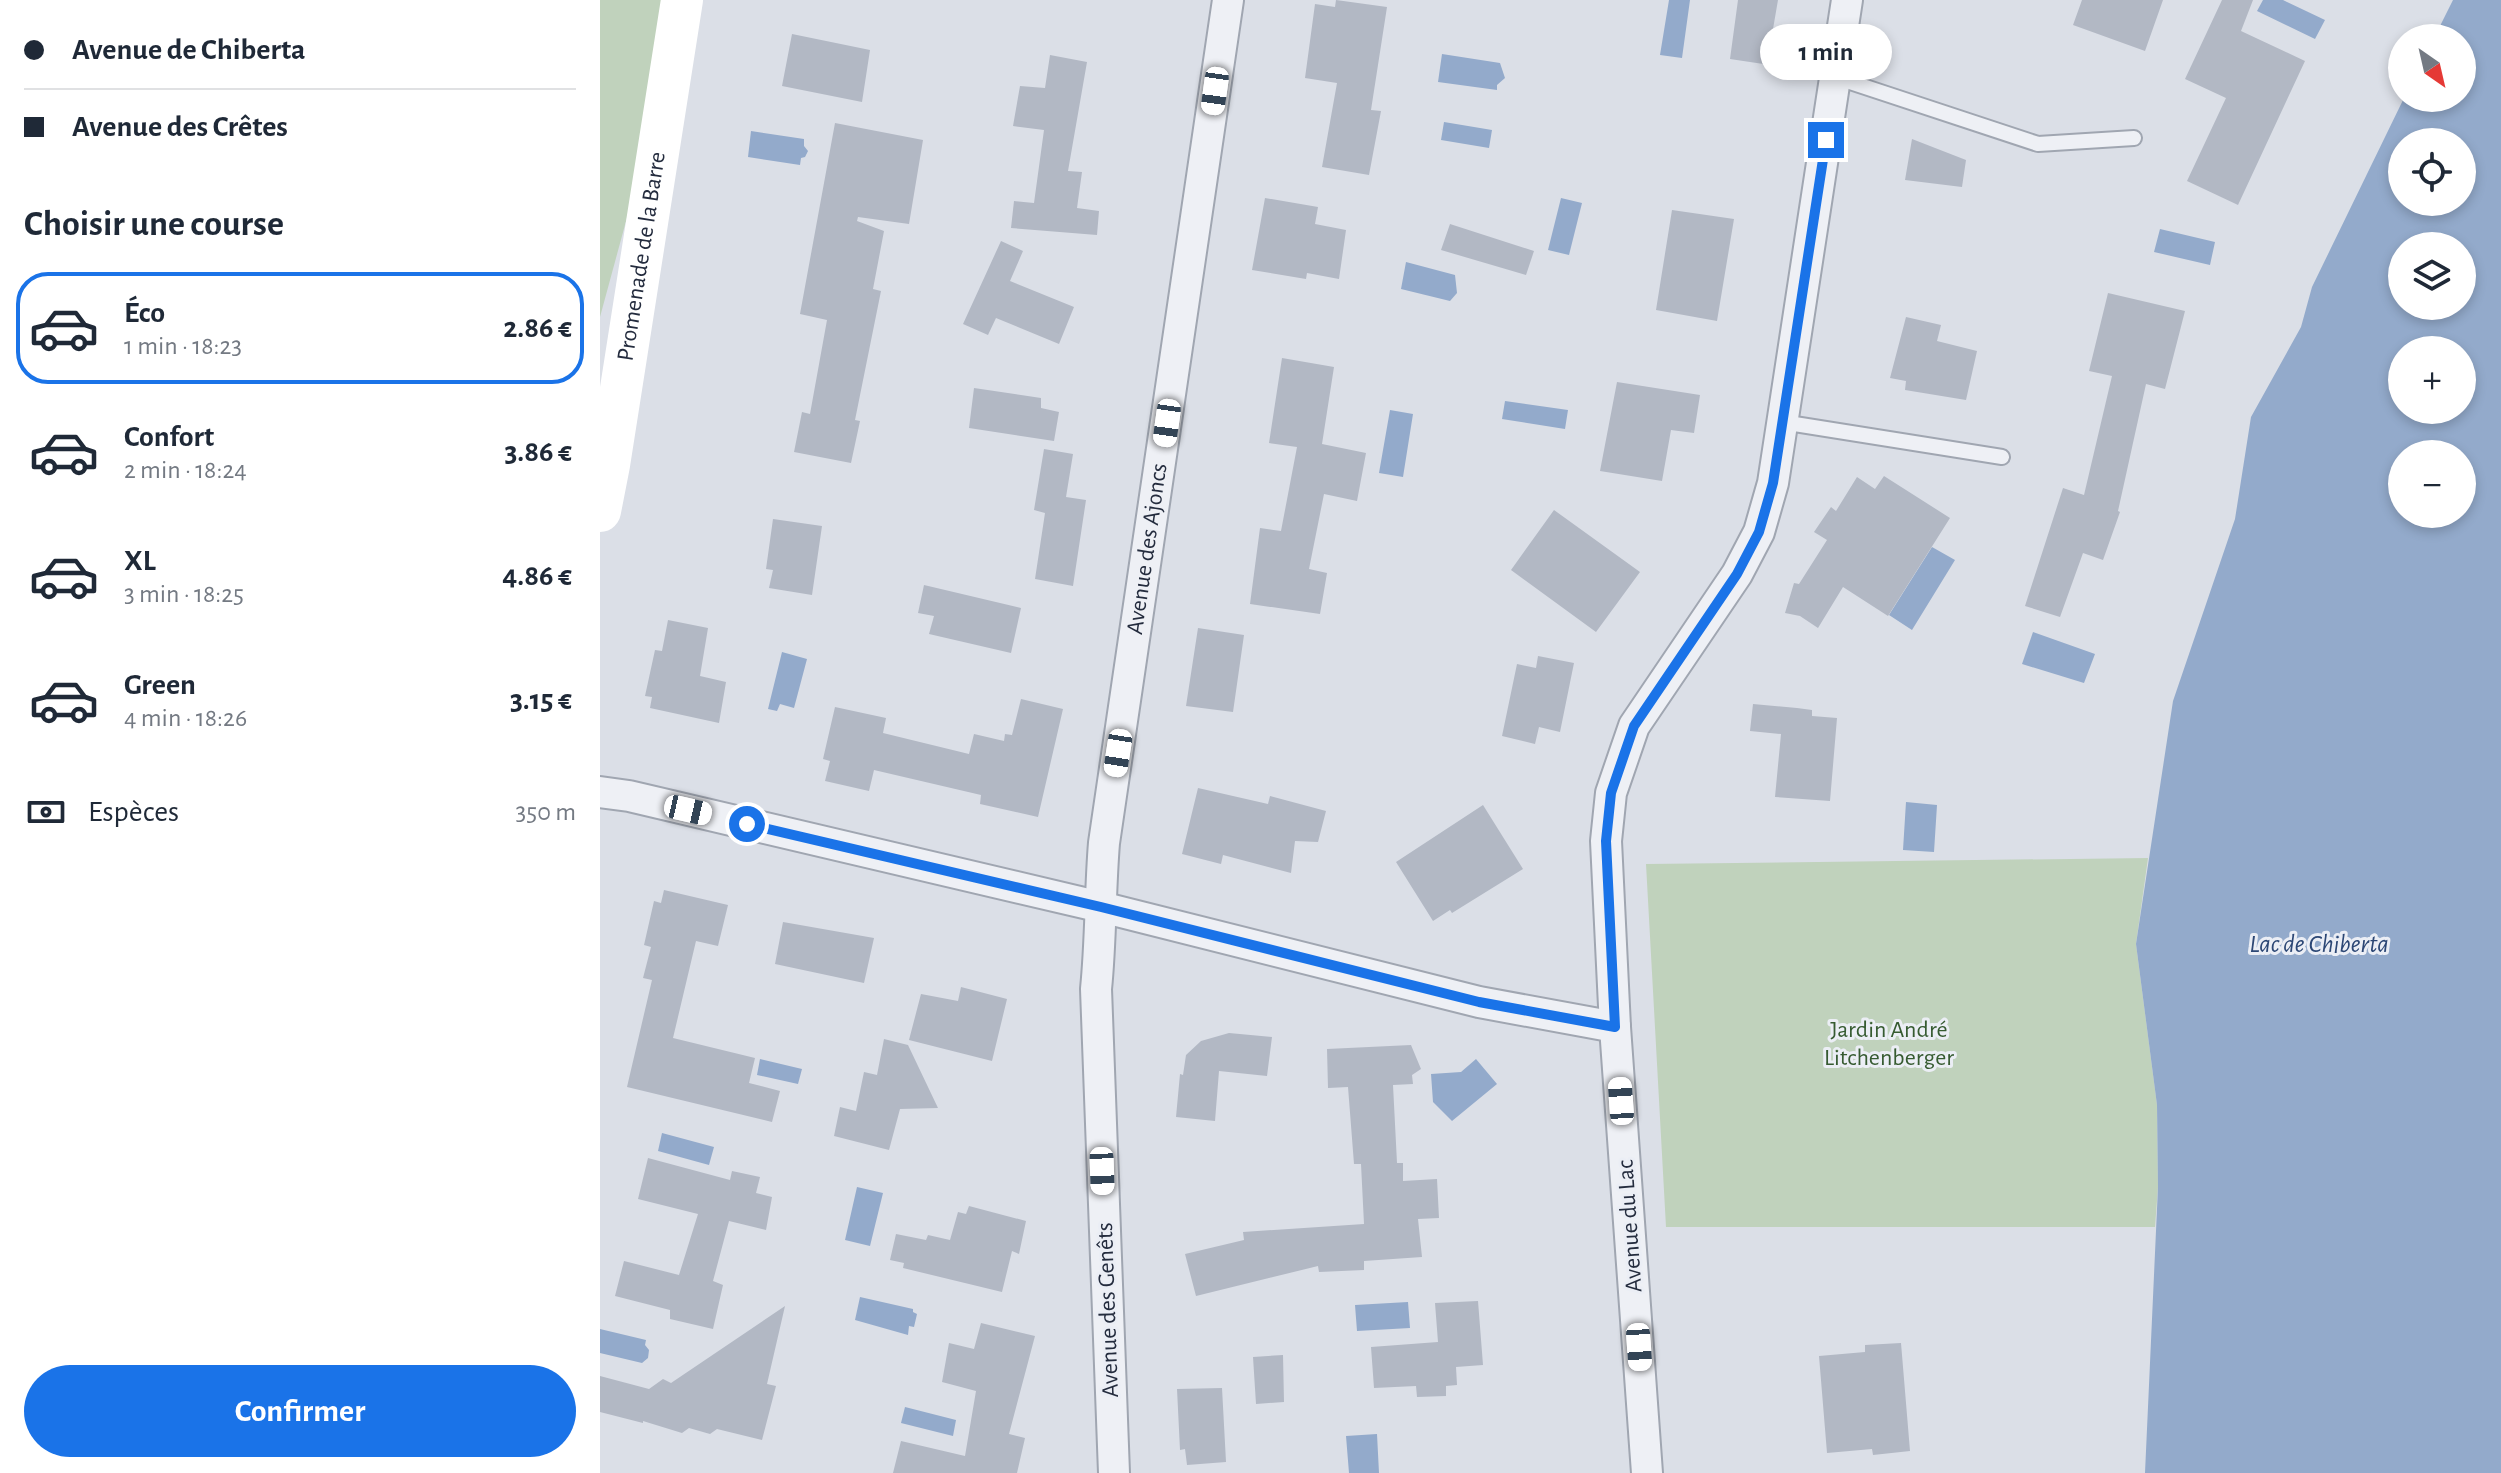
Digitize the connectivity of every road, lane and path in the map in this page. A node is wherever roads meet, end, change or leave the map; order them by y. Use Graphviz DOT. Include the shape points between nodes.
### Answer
graph roads {
  1 [pos="682,0"];
  2 [pos="1228,0"];
  3 [pos="1847,0"];
  4 [pos="1835,77"];
  5 [pos="2134,138"];
  6 [pos="1782,422"];
  7 [pos="2002,457"];
  8 [pos="600,511"];
  9 [pos="600,792"];
  10 [pos="1101,907"];
  11 [pos="1615,1027"];
  12 [pos="1114,1473"];
  13 [pos="1647,1473"];
  1 -- 8 [label="main road, Promenade de la Barre"];
  2 -- 10 [label="street, Avenue des Ajoncs" via="1104,843"];
  3 -- 4 [label="street, Avenue du Lac"];
  4 -- 5 [label="lane" via="2038,144"];
  4 -- 6 [label="street, Avenue du Lac"];
  6 -- 7 [label="lane"];
  6 -- 11 [label="street, Avenue du Lac" via="1759,532 1737,574 1634,726 1611,793 1606,841"];
  9 -- 10 [label="street"];
  10 -- 11 [label="street" via="1479,1002"];
  10 -- 12 [label="street, Avenue des Genêts" via="1096,989"];
  11 -- 13 [label="street, Avenue du Lac"];
}
